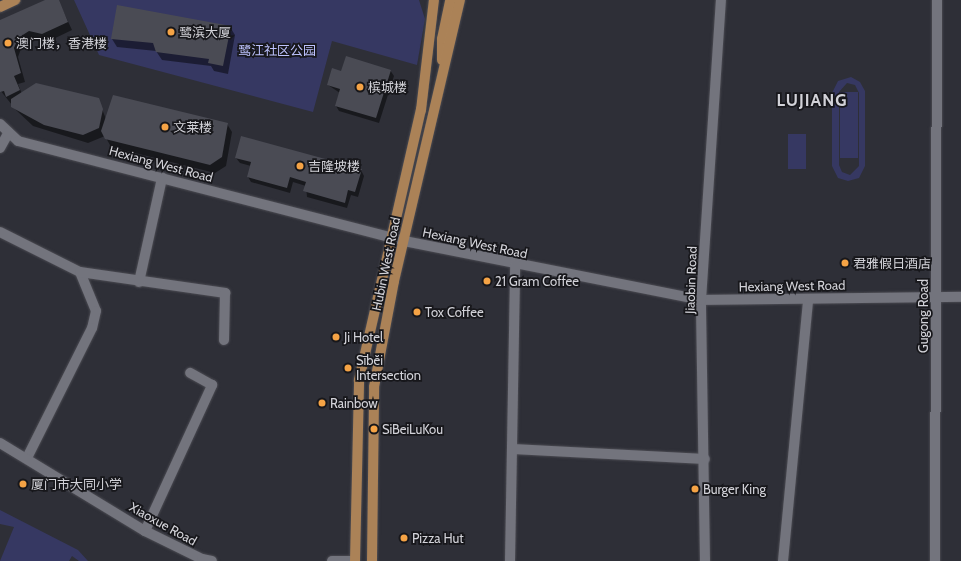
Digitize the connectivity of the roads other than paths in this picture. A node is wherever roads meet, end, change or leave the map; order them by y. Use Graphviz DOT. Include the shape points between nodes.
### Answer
graph roads {
  1 [pos="15,0"];
  2 [pos="428,0"];
  3 [pos="434,0"];
  4 [pos="450,0"];
  5 [pos="460,0"];
  6 [pos="465,0"];
  7 [pos="721,0"];
  8 [pos="937,0"];
  9 [pos="0,7"];
  10 [pos="432,13"];
  11 [pos="453,28"];
  12 [pos="442,78"];
  13 [pos="0,124"];
  14 [pos="9,132"];
  15 [pos="0,148"];
  16 [pos="162,178"];
  17 [pos="0,232"];
  18 [pos="392,237"];
  19 [pos="404,241"];
  20 [pos="516,265"];
  21 [pos="80,272"];
  22 [pos="139,282"];
  23 [pos="936,297"];
  24 [pos="961,297"];
  25 [pos="808,299"];
  26 [pos="701,300"];
  27 [pos="224,340"];
  28 [pos="190,373"];
  29 [pos="0,443"];
  30 [pos="512,449"];
  31 [pos="27,458"];
  32 [pos="705,458"];
  33 [pos="145,531"];
  34 [pos="212,561"];
  35 [pos="332,561"];
  36 [pos="355,561"];
  37 [pos="372,561"];
  38 [pos="510,561"];
  39 [pos="705,561"];
  40 [pos="783,561"];
  41 [pos="936,561"];
  1 -- 9 [label="main road"];
  2 -- 10 [label="main road"];
  3 -- 10 [label="main road, Hubin West Road"];
  4 -- 12 [label="main road" via="442,39"];
  5 -- 11 [label="main road, Hubin West Road"];
  6 -- 11 [label="main road"];
  7 -- 26 [label="street, Jiaobin Road"];
  8 -- 23 [label="street, Gugong Road"];
  10 -- 18 [label="main road, Hubin West Road" via="421,110"];
  11 -- 12 [label="main road, Hubin West Road"];
  12 -- 19 [label="main road, Hubin West Road"];
  13 -- 14 [label="street, Hexiang West Road"];
  14 -- 15 [label="street"];
  14 -- 16 [label="street, Hexiang West Road" via="18,141"];
  16 -- 18 [label="street, Hexiang West Road"];
  16 -- 22 [label="street"];
  17 -- 21 [label="street"];
  18 -- 19 [label="street, Hexiang West Road"];
  18 -- 36 [label="main road, Hubin West Road" via="359,380"];
  19 -- 20 [label="street, Hexiang West Road"];
  19 -- 37 [label="main road, Hubin West Road" via="374,387"];
  20 -- 26 [label="street, Hexiang West Road"];
  20 -- 30 [label="street"];
  21 -- 22 [label="street"];
  21 -- 31 [label="street" via="96,311 92,328"];
  22 -- 27 [label="street" via="225,293"];
  23 -- 24 [label="street, Hexiang West Road"];
  23 -- 25 [label="street, Hexiang West Road"];
  23 -- 41 [label="street, Gugong Road"];
  25 -- 26 [label="street, Hexiang West Road"];
  25 -- 40 [label="street"];
  26 -- 32 [label="street, Jiaobin Road"];
  28 -- 33 [label="street" via="212,386"];
  29 -- 31 [label="street, Xiaoxue Road"];
  30 -- 32 [label="street"];
  30 -- 38 [label="street"];
  31 -- 33 [label="street, Xiaoxue Road"];
  32 -- 39 [label="street, Jiaobin Road"];
  33 -- 34 [label="street, Xiaoxue Road" via="202,560"];
  35 -- 36 [label="street"];
}
